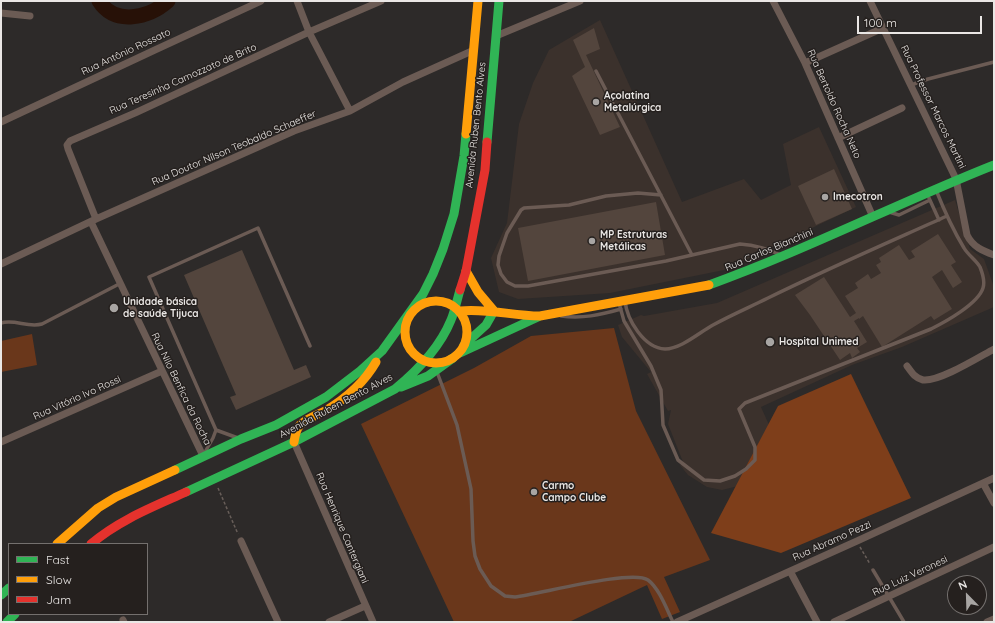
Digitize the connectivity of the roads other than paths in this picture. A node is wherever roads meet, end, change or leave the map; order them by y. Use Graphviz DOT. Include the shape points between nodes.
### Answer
graph roads {
  1 [pos="261,1"];
  2 [pos="297,1"];
  3 [pos="381,1"];
  4 [pos="478,1"];
  5 [pos="499,1"];
  6 [pos="580,1"];
  7 [pos="773,1"];
  8 [pos="870,1"];
  9 [pos="1,13"];
  10 [pos="30,16"];
  11 [pos="883,28"];
  12 [pos="309,32"];
  13 [pos="496,36"];
  14 [pos="474,50"];
  15 [pos="994,62"];
  16 [pos="805,63"];
  17 [pos="596,71"];
  18 [pos="910,85"];
  19 [pos="902,108"];
  20 [pos="350,111"];
  21 [pos="1,122"];
  22 [pos="838,138"];
  23 [pos="994,165"];
  24 [pos="956,179"];
  25 [pos="935,189"];
  26 [pos="661,195"];
  27 [pos="928,197"];
  28 [pos="947,216"];
  29 [pos="873,217"];
  30 [pos="93,220"];
  31 [pos="939,220"];
  32 [pos="692,255"];
  33 [pos="994,255"];
  34 [pos="784,256"];
  35 [pos="1,264"];
  36 [pos="466,271"];
  37 [pos="121,283"];
  38 [pos="621,304"];
  39 [pos="458,309"];
  40 [pos="494,311"];
  41 [pos="408,316"];
  42 [pos="543,316"];
  43 [pos="1,323"];
  44 [pos="638,331"];
  45 [pos="633,335"];
  46 [pos="464,345"];
  47 [pos="310,346"];
  48 [pos="994,349"];
  49 [pos="382,350"];
  50 [pos="456,356"];
  51 [pos="424,361"];
  52 [pos="907,366"];
  53 [pos="162,371"];
  54 [pos="437,371"];
  55 [pos="394,389"];
  56 [pos="216,430"];
  57 [pos="241,439"];
  58 [pos="1,442"];
  59 [pos="294,442"];
  60 [pos="203,456"];
  61 [pos="994,478"];
  62 [pos="983,483"];
  63 [pos="994,503"];
  64 [pos="241,541"];
  65 [pos="58,543"];
  66 [pos="92,543"];
  67 [pos="994,547"];
  68 [pos="873,570"];
  69 [pos="790,571"];
  70 [pos="889,597"];
  71 [pos="365,606"];
  72 [pos="14,615"];
  73 [pos="994,619"];
  74 [pos="6,622"];
  75 [pos="278,622"];
  76 [pos="329,622"];
  77 [pos="373,622"];
  78 [pos="673,622"];
  79 [pos="677,622"];
  80 [pos="818,622"];
  81 [pos="834,622"];
  82 [pos="904,622"];
  83 [pos="987,622"];
  1 -- 21 [label="street, Rua Antônio Rossato"];
  2 -- 12 [label="street"];
  3 -- 12 [label="street, Rua Teresinha Camozzato de Brito"];
  4 -- 14 [label="main road, Avenida Ruben Bento Alves"];
  5 -- 13 [label="main road, Avenida Ruben Bento Alves"];
  6 -- 13 [label="street"];
  7 -- 16 [label="street, Rua Bertoldo Rocha Neto"];
  8 -- 11 [label="street, Rua Professor Marcos Martini"];
  9 -- 10 [label="street"];
  11 -- 16 [label="street"];
  11 -- 18 [label="street, Rua Professor Marcos Martini"];
  12 -- 20 [label="street"];
  12 -- 30 [label="street, Rua Teresinha Camozzato de Brito" via="70,141 68,149"];
  13 -- 36 [label="main road, Avenida Ruben Bento Alves" via="485,170"];
  14 -- 20 [label="street, Rua Doutor Nílson Teobaldo Schaeffer" via="408,80"];
  14 -- 41 [label="main road, Avenida Ruben Bento Alves" via="464,156 454,214 433,274"];
  15 -- 18 [label="lane"];
  16 -- 22 [label="street, Rua Bertoldo Rocha Neto"];
  17 -- 26 [label="lane"];
  18 -- 24 [label="street, Rua Professor Marcos Martini"];
  19 -- 22 [label="street"];
  20 -- 30 [label="street, Rua Doutor Nílson Teobaldo Schaeffer" via="294,131"];
  22 -- 29 [label="street, Rua Bertoldo Rocha Neto"];
  23 -- 24 [label="main road, Rua Carlos Bianchini"];
  24 -- 25 [label="main road, Rua Carlos Bianchini"];
  24 -- 33 [label="street, Rua Professor Marcos Martini" via="970,242"];
  25 -- 27 [label="main road, Rua Carlos Bianchini"];
  25 -- 28 [label="lane"];
  26 -- 32 [label="lane"];
  26 -- 32 [label="lane" via="638,193 569,205 524,208 518,213 507,233 499,256 498,265 502,274 507,282 515,286 528,286"];
  27 -- 29 [label="main road, Rua Carlos Bianchini"];
  27 -- 31 [label="lane"];
  28 -- 31 [label="lane"];
  28 -- 45 [label="lane" via="965,251 979,266 984,280 983,288 976,299 943,323 744,403 739,409 755,447 755,460 735,476 720,481 704,480 678,460 663,425 661,390 652,366"];
  29 -- 34 [label="main road, Rua Carlos Bianchini"];
  30 -- 35 [label="street, Rua Doutor Nílson Teobaldo Schaeffer"];
  30 -- 37 [label="street, Rua Nilo Benfica da Rocha"];
  31 -- 44 [label="lane" via="809,277 677,346 665,349 656,346 644,339"];
  32 -- 34 [label="lane" via="740,244 762,247"];
  34 -- 38 [label="main road, Rua Carlos Bianchini" via="706,286"];
  36 -- 39 [label="main road, Avenida Ruben Bento Alves"];
  36 -- 40 [label="main road" via="485,302"];
  37 -- 43 [label="lane" via="36,326"];
  37 -- 53 [label="street, Rua Nilo Benfica da Rocha"];
  38 -- 42 [label="main road, Rua Carlos Bianchini"];
  38 -- 44 [label="lane"];
  38 -- 45 [label="lane" via="624,321"];
  39 -- 40 [label="main road, Rua Carlos Bianchini"];
  39 -- 41 [label="main road" via="446,301 436,300 417,306"];
  39 -- 46 [label="main road" via="467,326"];
  39 -- 51 [label="main road, Avenida Ruben Bento Alves" via="442,338"];
  40 -- 42 [label="main road, Rua Carlos Bianchini" via="520,316"];
  40 -- 46 [label="main road" via="487,323"];
  41 -- 49 [label="main road, Avenida Ruben Bento Alves"];
  41 -- 51 [label="main road" via="404,330 406,344"];
  42 -- 50 [label="main road, Rua Carlos Bianchini"];
  44 -- 45 [label="lane"];
  46 -- 50 [label="main road"];
  47 -- 56 [label="lane" via="258,228 149,277"];
  48 -- 52 [label="street" via="942,376 925,380 914,375"];
  49 -- 57 [label="main road, Avenida Ruben Bento Alves" via="326,397 276,424"];
  49 -- 59 [label="main road" via="372,369 355,388 301,424"];
  50 -- 51 [label="main road" via="442,362"];
  50 -- 54 [label="main road"];
  51 -- 55 [label="main road, Avenida Ruben Bento Alves"];
  53 -- 58 [label="street, Rua Vitório Ivo Rossi"];
  53 -- 60 [label="street, Rua Nilo Benfica da Rocha"];
  54 -- 55 [label="main road"];
  54 -- 78 [label="lane" via="457,425 471,489 475,556 491,586 505,596 515,597 637,576 647,579 655,587"];
  55 -- 59 [label="main road, Avenida Ruben Bento Alves"];
  56 -- 57 [label="lane"];
  56 -- 60 [label="lane"];
  57 -- 60 [label="main road, Avenida Ruben Bento Alves"];
  59 -- 66 [label="main road, Avenida Ruben Bento Alves" via="128,519"];
  59 -- 71 [label="street, Rua Henrique Cantergiani"];
  60 -- 65 [label="main road, Avenida Ruben Bento Alves" via="116,497 98,508"];
  61 -- 62 [label="street, Rua Abramo Pezzi"];
  62 -- 63 [label="street"];
  62 -- 69 [label="street, Rua Abramo Pezzi"];
  64 -- 75 [label="street"];
  67 -- 70 [label="street, Rua Luiz Veronesi"];
  68 -- 70 [label="lane"];
  69 -- 79 [label="street, Rua Abramo Pezzi"];
  69 -- 80 [label="street"];
  70 -- 81 [label="street, Rua Luiz Veronesi"];
  70 -- 82 [label="lane"];
  71 -- 76 [label="street"];
  71 -- 77 [label="street, Rua Henrique Cantergiani"];
  72 -- 74 [label="main road"];
  73 -- 83 [label="street"];
}
